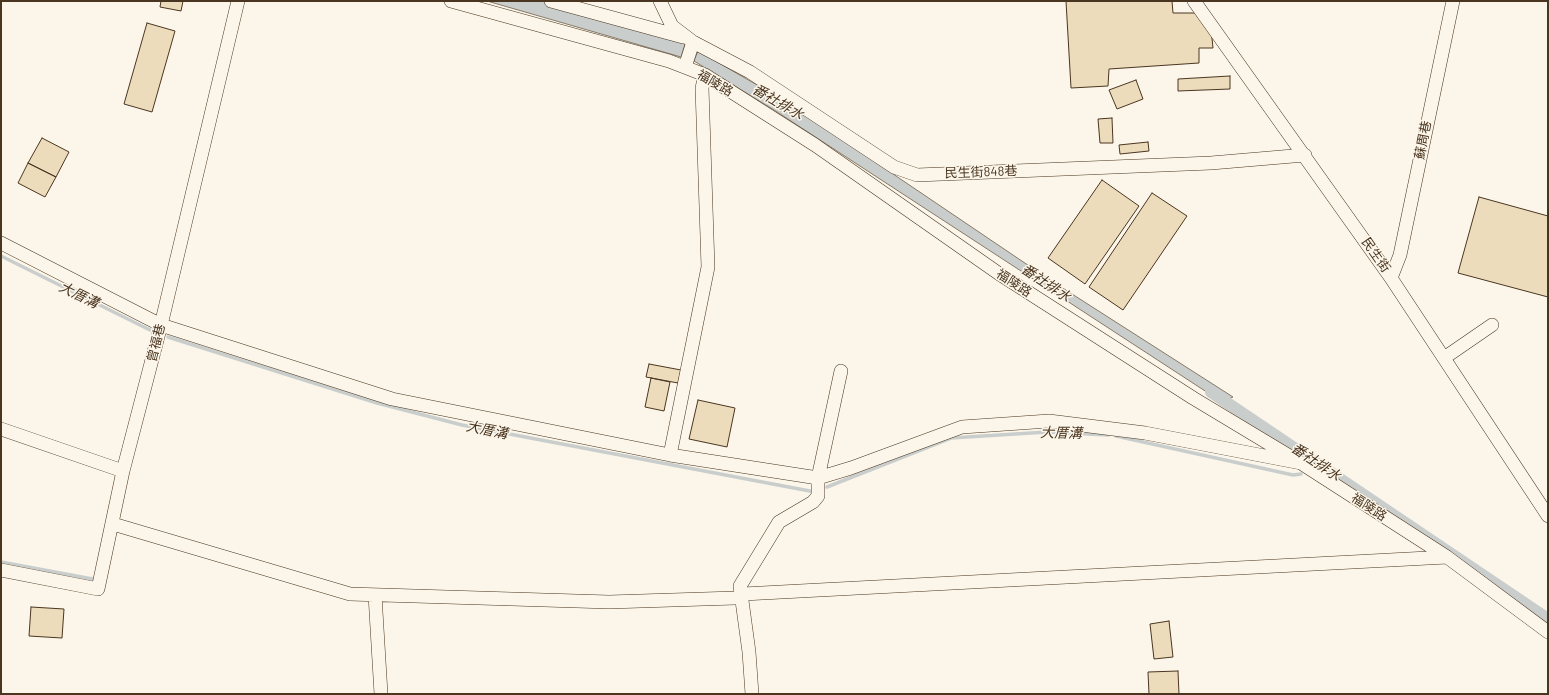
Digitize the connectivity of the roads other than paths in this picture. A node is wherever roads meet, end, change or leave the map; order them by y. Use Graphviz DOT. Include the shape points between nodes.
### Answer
graph roads {
  1 [pos="238,1"];
  2 [pos="451,1"];
  3 [pos="551,1"];
  4 [pos="660,1"];
  5 [pos="1194,1"];
  6 [pos="1453,1"];
  7 [pos="691,41"];
  8 [pos="685,67"];
  9 [pos="705,75"];
  10 [pos="1305,155"];
  11 [pos="1,243"];
  12 [pos="1392,278"];
  13 [pos="1492,324"];
  14 [pos="161,325"];
  15 [pos="1444,358"];
  16 [pos="841,371"];
  17 [pos="1,429"];
  18 [pos="670,455"];
  19 [pos="1302,464"];
  20 [pos="123,471"];
  21 [pos="818,478"];
  22 [pos="1547,512"];
  23 [pos="113,524"];
  24 [pos="1447,557"];
  25 [pos="1,570"];
  26 [pos="743,594"];
  27 [pos="375,595"];
  28 [pos="1548,632"];
  29 [pos="381,694"];
  30 [pos="752,694"];
  1 -- 14 [label="street, 曾福巷"];
  2 -- 8 [label="street, 福陵路"];
  3 -- 7 [label="street"];
  4 -- 7 [label="street" via="672,26"];
  5 -- 10 [label="street, 民生街"];
  6 -- 12 [label="street, 蘇周巷" via="1400,255"];
  7 -- 8 [label="street"];
  7 -- 10 [label="street, 民生街848巷" via="750,72 894,167 918,175 1211,163"];
  8 -- 9 [label="street, 福陵路"];
  9 -- 18 [label="street" via="702,88 708,268"];
  9 -- 19 [label="street, 福陵路" via="815,145 998,273 1193,398"];
  10 -- 12 [label="street, 民生街"];
  11 -- 14 [label="street"];
  12 -- 15 [label="street, 民生街"];
  13 -- 15 [label="street"];
  14 -- 18 [label="street" via="392,399"];
  14 -- 20 [label="street, 曾福巷"];
  15 -- 22 [label="street, 民生街"];
  16 -- 21 [label="street"];
  17 -- 20 [label="street"];
  18 -- 21 [label="street"];
  19 -- 21 [label="street" via="1145,433 1049,421 962,427"];
  19 -- 24 [label="street, 福陵路"];
  20 -- 23 [label="street, 曾福巷"];
  21 -- 26 [label="street" via="818,496 813,502 779,522 740,586"];
  23 -- 25 [label="street, 曾福巷" via="98,589"];
  23 -- 27 [label="street" via="350,594"];
  24 -- 26 [label="street"];
  24 -- 28 [label="street, 福陵路"];
  26 -- 27 [label="street" via="735,598 609,602"];
  26 -- 30 [label="street"];
  27 -- 29 [label="street"];
}
